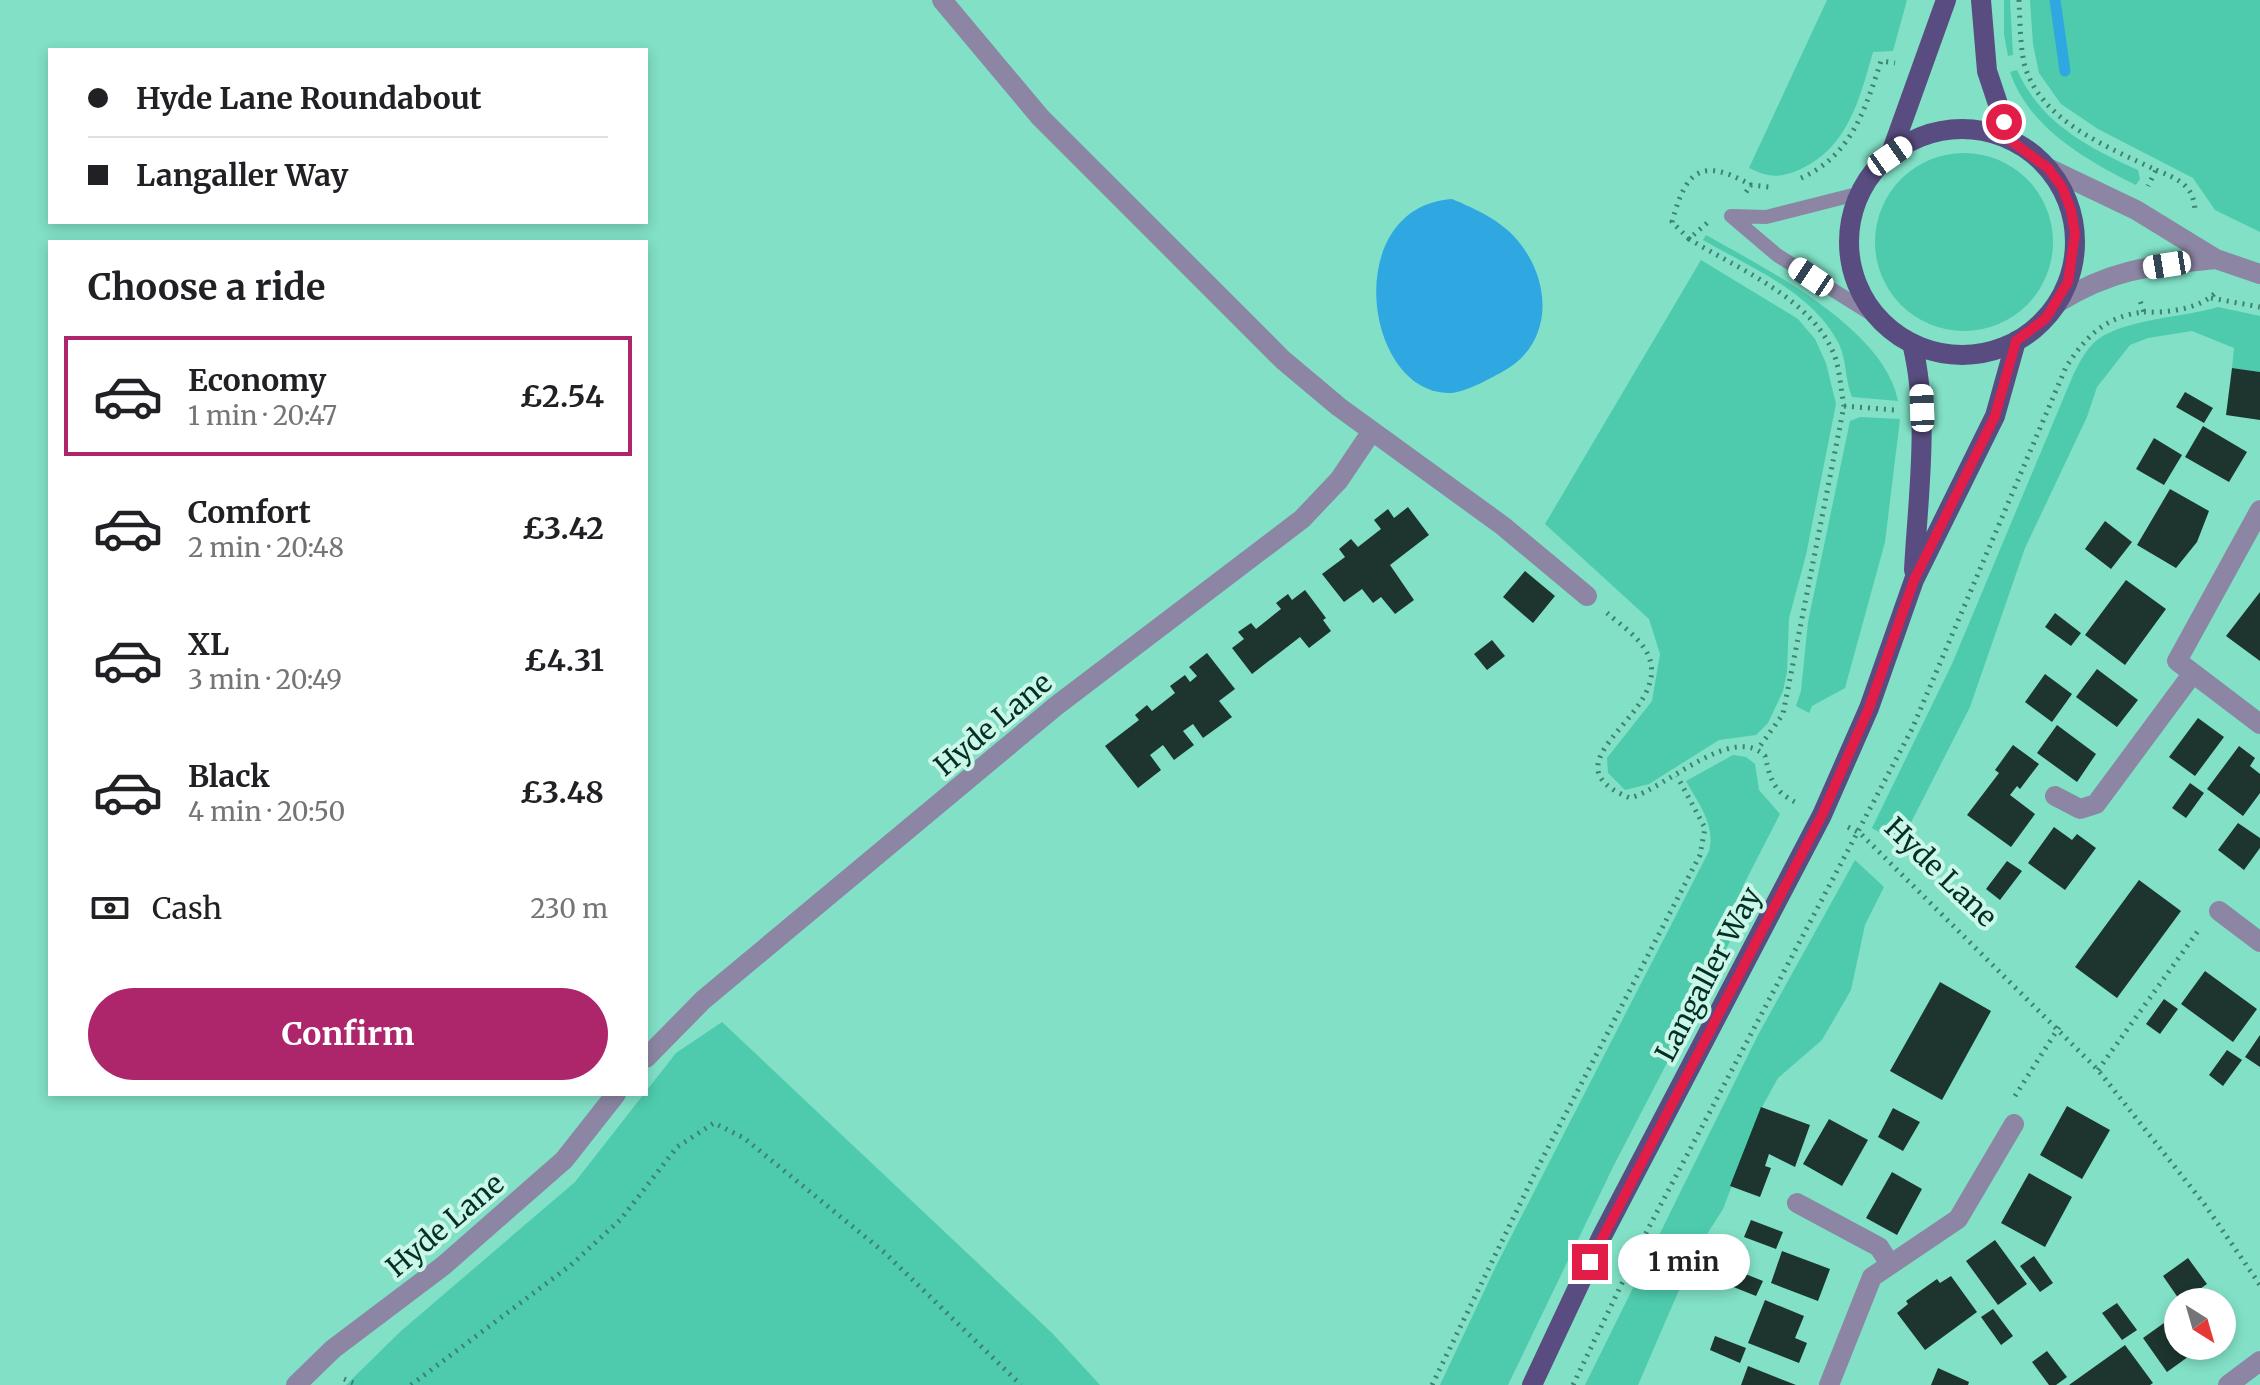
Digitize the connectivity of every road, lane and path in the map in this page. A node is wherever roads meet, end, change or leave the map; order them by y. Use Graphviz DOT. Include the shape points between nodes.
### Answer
graph roads {
  1 [pos="942,0"];
  2 [pos="1946,0"];
  3 [pos="1981,0"];
  4 [pos="2023,59"];
  5 [pos="1987,71"];
  6 [pos="1918,72"];
  7 [pos="2010,140"];
  8 [pos="1890,156"];
  9 [pos="2048,168"];
  10 [pos="2156,170"];
  11 [pos="1792,182"];
  12 [pos="1751,185"];
  13 [pos="1781,187"];
  14 [pos="1861,193"];
  15 [pos="1745,194"];
  16 [pos="1710,221"];
  17 [pos="1689,239"];
  18 [pos="2187,242"];
  19 [pos="2224,262"];
  20 [pos="2260,274"];
  21 [pos="2210,298"];
  22 [pos="2057,303"];
  23 [pos="2260,307"];
  24 [pos="2144,312"];
  25 [pos="1881,320"];
  26 [pos="2016,341"];
  27 [pos="1912,343"];
  28 [pos="1372,431"];
  29 [pos="2260,510"];
  30 [pos="1914,580"];
  31 [pos="1587,596"];
  32 [pos="2193,673"];
  33 [pos="2260,724"];
  34 [pos="1758,749"];
  35 [pos="1677,776"];
  36 [pos="2055,796"];
  37 [pos="1822,815"];
  38 [pos="2219,911"];
  39 [pos="2260,942"];
  40 [pos="2059,1027"];
  41 [pos="648,1056"];
  42 [pos="2098,1070"];
  43 [pos="614,1096"];
  44 [pos="2014,1124"];
  45 [pos="1797,1203"];
  46 [pos="1890,1264"];
  47 [pos="2260,1285"];
  48 [pos="2260,1361"];
  49 [pos="296,1385"];
  50 [pos="411,1385"];
  51 [pos="1021,1385"];
  52 [pos="1432,1385"];
  53 [pos="1532,1385"];
  54 [pos="1829,1385"];
  55 [pos="2228,1385"];
  1 -- 28 [label="street" via="1040,117 1205,284 1283,360"];
  2 -- 6 [label="main road"];
  3 -- 5 [label="main road"];
  4 -- 5 [label="path"];
  5 -- 7 [label="main road"];
  6 -- 8 [label="main road"];
  6 -- 11 [label="path" via="1881,61 1864,112 1841,152"];
  7 -- 8 [label="main road" via="1975,130 1938,131"];
  7 -- 9 [label="main road"];
  8 -- 14 [label="main road"];
  9 -- 18 [label="street" via="2136,210"];
  9 -- 22 [label="main road" via="2062,187 2075,234 2068,282"];
  10 -- 18 [label="path" via="2189,187 2195,197"];
  12 -- 13 [label="path"];
  12 -- 15 [label="path"];
  12 -- 17 [label="path" via="1721,170 1695,175 1681,189 1672,222"];
  14 -- 25 [label="main road" via="1853,215 1851,260 1857,282"];
  14 -- 25 [label="lane" via="1766,217 1731,216 1777,255"];
  16 -- 17 [label="path"];
  17 -- 34 [label="path" via="1813,321 1836,360 1844,406 1783,714"];
  18 -- 19 [label="street"];
  19 -- 20 [label="street"];
  19 -- 21 [label="path"];
  19 -- 22 [label="street" via="2130,270 2093,281"];
  21 -- 23 [label="path"];
  21 -- 24 [label="path" via="2176,310"];
  22 -- 26 [label="main road"];
  25 -- 27 [label="main road"];
  26 -- 27 [label="main road" via="1975,354"];
  26 -- 30 [label="main road, Langaller Way" via="1995,416"];
  27 -- 30 [label="main road, Langaller Way" via="1922,408"];
  28 -- 31 [label="street" via="1503,526"];
  28 -- 41 [label="street, Hyde Lane" via="1339,480 1302,519 1056,706 703,1000"];
  29 -- 32 [label="street" via="2177,661"];
  30 -- 37 [label="main road, Langaller Way" via="1869,708"];
  31 -- 35 [label="path" via="1633,635 1652,666 1641,707 1606,744 1597,773 1606,785 1630,798"];
  32 -- 33 [label="street"];
  32 -- 36 [label="street" via="2096,804 2080,809"];
  34 -- 35 [label="path" via="1724,748"];
  34 -- 37 [label="path, Hyde Lane" via="1779,794"];
  35 -- 52 [label="path" via="1705,828 1700,855"];
  37 -- 40 [label="path, Hyde Lane" via="1860,833"];
  37 -- 53 [label="main road, Langaller Way" via="1601,1238"];
  38 -- 39 [label="street"];
  38 -- 42 [label="path" via="2202,926"];
  40 -- 42 [label="path, Hyde Lane"];
  40 -- 44 [label="path" via="2003,1117"];
  42 -- 47 [label="path, Hyde Lane" via="2205,1205"];
  43 -- 49 [label="street, Hyde Lane" via="564,1160"];
  44 -- 46 [label="street" via="1958,1219"];
  45 -- 46 [label="street" via="1879,1247"];
  46 -- 54 [label="street" via="1872,1277"];
  48 -- 55 [label="street"];
  50 -- 51 [label="path" via="571,1265 621,1219 677,1147 714,1123 744,1138 885,1253"];
}
